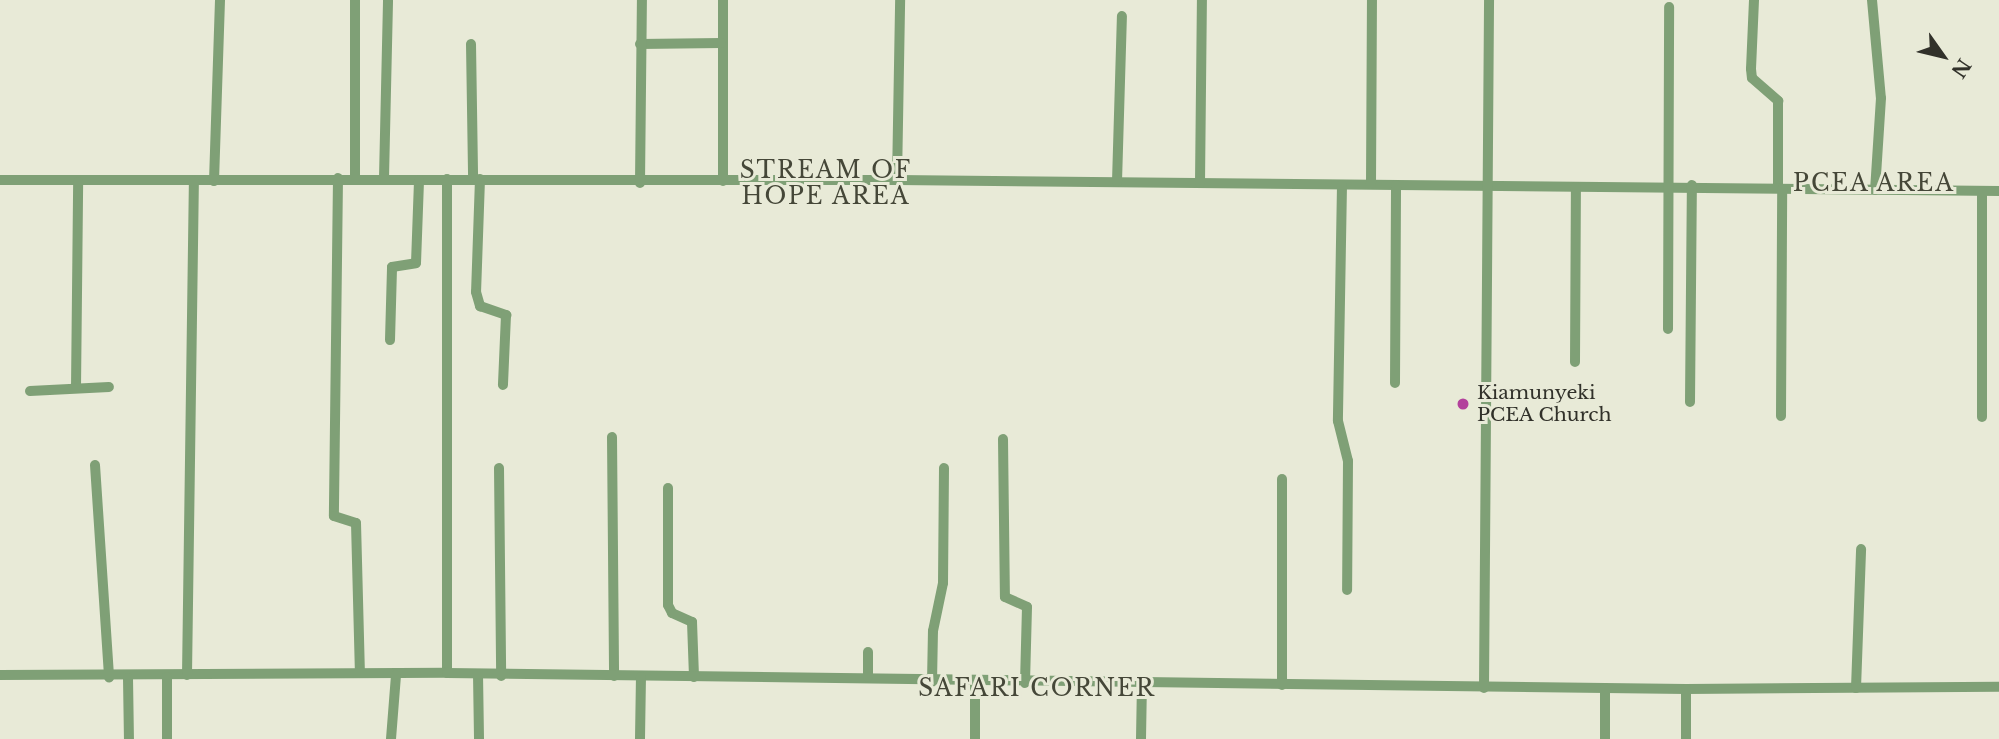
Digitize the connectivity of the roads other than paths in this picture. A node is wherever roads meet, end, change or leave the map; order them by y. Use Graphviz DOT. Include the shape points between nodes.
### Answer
graph roads {
  1 [pos="220,0"];
  2 [pos="355,0"];
  3 [pos="388,0"];
  4 [pos="642,0"];
  5 [pos="723,0"];
  6 [pos="901,0"];
  7 [pos="1202,0"];
  8 [pos="1372,0"];
  9 [pos="1489,0"];
  10 [pos="1754,0"];
  11 [pos="1872,0"];
  12 [pos="1669,7"];
  13 [pos="1122,16"];
  14 [pos="721,43"];
  15 [pos="471,44"];
  16 [pos="640,44"];
  17 [pos="338,178"];
  18 [pos="355,178"];
  19 [pos="384,178"];
  20 [pos="476,178"];
  21 [pos="447,179"];
  22 [pos="0,180"];
  23 [pos="419,180"];
  24 [pos="897,180"];
  25 [pos="194,181"];
  26 [pos="214,181"];
  27 [pos="723,181"];
  28 [pos="78,182"];
  29 [pos="1117,182"];
  30 [pos="640,183"];
  31 [pos="1200,183"];
  32 [pos="1371,184"];
  33 [pos="1342,185"];
  34 [pos="1396,185"];
  35 [pos="1692,185"];
  36 [pos="1488,186"];
  37 [pos="1576,187"];
  38 [pos="1668,187"];
  39 [pos="1780,188"];
  40 [pos="1875,190"];
  41 [pos="1982,191"];
  42 [pos="1999,191"];
  43 [pos="1668,329"];
  44 [pos="390,340"];
  45 [pos="1575,362"];
  46 [pos="1395,383"];
  47 [pos="503,385"];
  48 [pos="109,387"];
  49 [pos="76,388"];
  50 [pos="30,391"];
  51 [pos="1690,402"];
  52 [pos="1781,416"];
  53 [pos="1982,416"];
  54 [pos="612,437"];
  55 [pos="1003,439"];
  56 [pos="95,465"];
  57 [pos="499,468"];
  58 [pos="944,468"];
  59 [pos="1282,479"];
  60 [pos="668,488"];
  61 [pos="1861,549"];
  62 [pos="1347,590"];
  63 [pos="868,652"];
  64 [pos="360,673"];
  65 [pos="447,673"];
  66 [pos="478,674"];
  67 [pos="0,675"];
  68 [pos="187,675"];
  69 [pos="396,675"];
  70 [pos="501,676"];
  71 [pos="614,676"];
  72 [pos="167,677"];
  73 [pos="641,677"];
  74 [pos="694,677"];
  75 [pos="868,677"];
  76 [pos="109,678"];
  77 [pos="128,678"];
  78 [pos="932,682"];
  79 [pos="975,682"];
  80 [pos="1025,683"];
  81 [pos="1142,683"];
  82 [pos="1282,685"];
  83 [pos="1999,687"];
  84 [pos="1484,688"];
  85 [pos="1605,688"];
  86 [pos="1856,688"];
  87 [pos="1686,690"];
  88 [pos="129,739"];
  89 [pos="167,739"];
  90 [pos="391,739"];
  91 [pos="479,739"];
  92 [pos="640,739"];
  93 [pos="975,739"];
  94 [pos="1141,739"];
  95 [pos="1605,739"];
  96 [pos="1686,739"];
  1 -- 26 [label="street"];
  2 -- 18 [label="street"];
  3 -- 19 [label="street"];
  4 -- 16 [label="street"];
  5 -- 14 [label="street"];
  6 -- 24 [label="street"];
  7 -- 31 [label="street"];
  8 -- 32 [label="street"];
  9 -- 36 [label="street"];
  10 -- 39 [label="street" via="1752,78 1778,101"];
  11 -- 40 [label="street" via="1881,98"];
  12 -- 38 [label="street"];
  13 -- 29 [label="street"];
  14 -- 16 [label="street"];
  14 -- 27 [label="street"];
  15 -- 20 [label="street"];
  16 -- 30 [label="street"];
  17 -- 18 [label="street"];
  17 -- 26 [label="street"];
  17 -- 64 [label="street" via="334,516 356,523"];
  18 -- 19 [label="street"];
  19 -- 23 [label="street"];
  20 -- 21 [label="street"];
  20 -- 30 [label="street"];
  20 -- 47 [label="street" via="477,299 480,306 506,315"];
  21 -- 23 [label="street"];
  21 -- 65 [label="street"];
  22 -- 28 [label="street"];
  23 -- 44 [label="street" via="416,263 392,267"];
  24 -- 27 [label="street"];
  24 -- 29 [label="street"];
  25 -- 26 [label="street"];
  25 -- 28 [label="street"];
  25 -- 68 [label="street"];
  27 -- 30 [label="street"];
  28 -- 49 [label="street"];
  29 -- 31 [label="street"];
  31 -- 33 [label="street"];
  32 -- 33 [label="street"];
  32 -- 34 [label="street"];
  33 -- 62 [label="street" via="1338,421 1348,461"];
  34 -- 36 [label="street"];
  34 -- 46 [label="street"];
  35 -- 38 [label="street"];
  35 -- 39 [label="street"];
  35 -- 51 [label="street"];
  36 -- 37 [label="street"];
  36 -- 84 [label="street"];
  37 -- 38 [label="street"];
  37 -- 45 [label="street"];
  38 -- 43 [label="street"];
  39 -- 40 [label="street"];
  39 -- 52 [label="street"];
  40 -- 41 [label="street"];
  41 -- 42 [label="street"];
  41 -- 53 [label="street"];
  48 -- 49 [label="street"];
  49 -- 50 [label="street"];
  54 -- 71 [label="street"];
  55 -- 80 [label="street" via="1005,597 1027,607"];
  56 -- 76 [label="street"];
  57 -- 70 [label="street"];
  58 -- 78 [label="street" via="943,583 933,623"];
  59 -- 82 [label="street"];
  60 -- 74 [label="street" via="668,605 672,613 692,622"];
  61 -- 86 [label="street"];
  63 -- 75 [label="street"];
  64 -- 68 [label="street"];
  64 -- 69 [label="street"];
  65 -- 66 [label="street"];
  65 -- 69 [label="street"];
  66 -- 70 [label="street"];
  66 -- 91 [label="street"];
  67 -- 76 [label="street"];
  68 -- 72 [label="street"];
  69 -- 90 [label="street"];
  70 -- 71 [label="street"];
  71 -- 73 [label="street"];
  72 -- 77 [label="street"];
  72 -- 89 [label="street"];
  73 -- 74 [label="street"];
  73 -- 92 [label="street"];
  74 -- 75 [label="street"];
  75 -- 78 [label="street"];
  76 -- 77 [label="street"];
  77 -- 88 [label="street"];
  78 -- 79 [label="street"];
  79 -- 80 [label="street"];
  79 -- 93 [label="street"];
  80 -- 81 [label="street"];
  81 -- 82 [label="street"];
  81 -- 94 [label="street"];
  82 -- 84 [label="street"];
  83 -- 86 [label="street"];
  84 -- 85 [label="street"];
  85 -- 87 [label="street"];
  85 -- 95 [label="street"];
  86 -- 87 [label="street"];
  87 -- 96 [label="street"];
}
